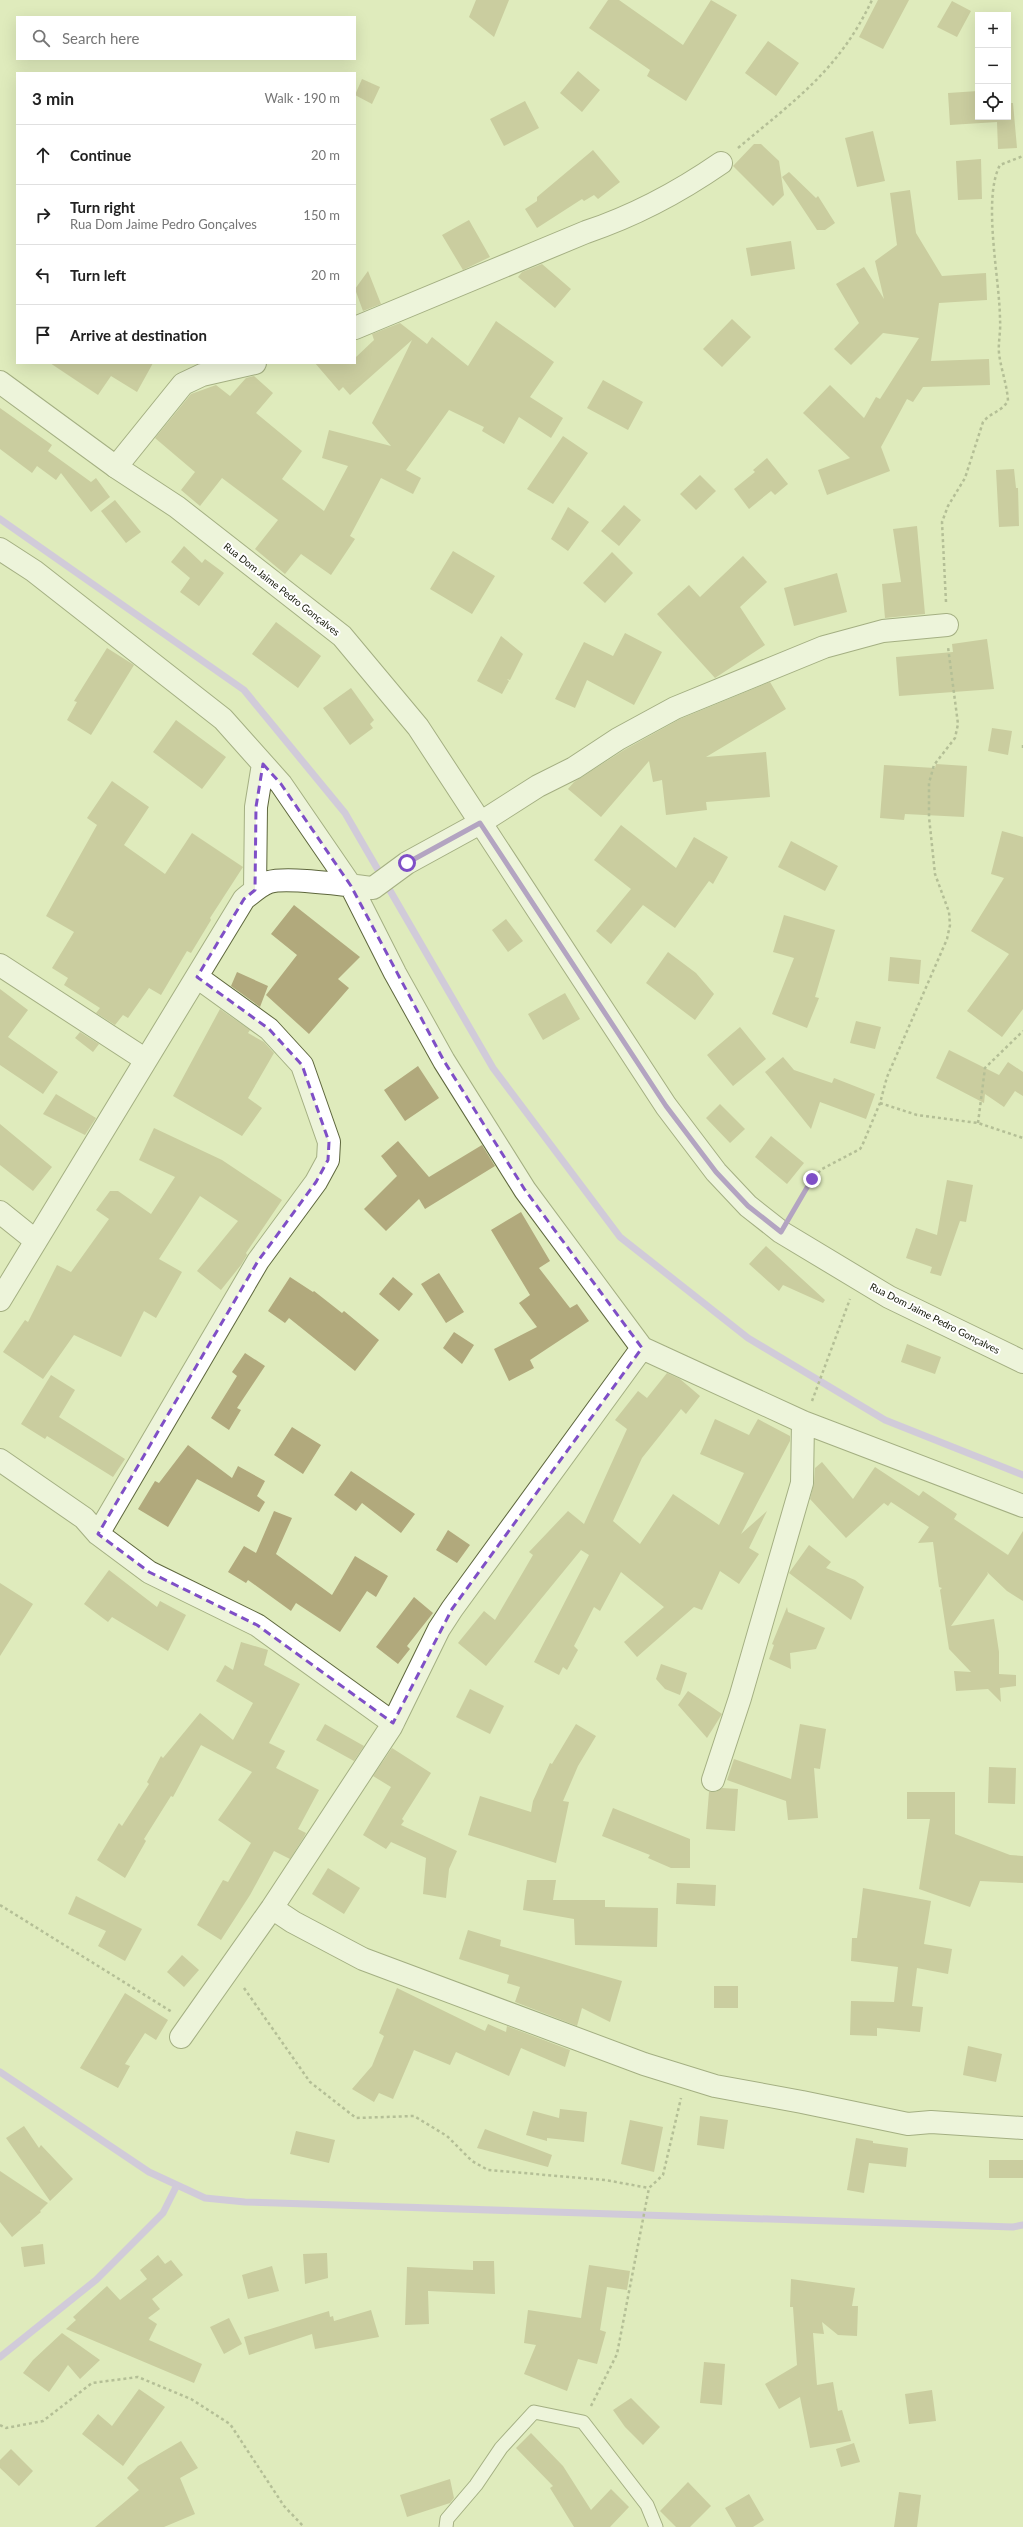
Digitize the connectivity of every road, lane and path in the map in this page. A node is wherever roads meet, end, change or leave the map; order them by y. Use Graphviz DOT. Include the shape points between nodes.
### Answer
graph roads {
  1 [pos="872,0"];
  2 [pos="1023,156"];
  3 [pos="721,163"];
  4 [pos="356,328"];
  5 [pos="250,364"];
  6 [pos="0,382"];
  7 [pos="116,467"];
  8 [pos="0,549"];
  9 [pos="947,625"];
  10 [pos="1023,745"];
  11 [pos="1023,749"];
  12 [pos="263,764"];
  13 [pos="480,823"];
  14 [pos="351,886"];
  15 [pos="255,890"];
  16 [pos="0,966"];
  17 [pos="197,977"];
  18 [pos="1023,1031"];
  19 [pos="146,1060"];
  20 [pos="880,1103"];
  21 [pos="978,1122"];
  22 [pos="1023,1138"];
  23 [pos="0,1212"];
  24 [pos="781,1232"];
  25 [pos="36,1241"];
  26 [pos="858,1278"];
  27 [pos="0,1300"];
  28 [pos="642,1348"];
  29 [pos="1023,1362"];
  30 [pos="803,1422"];
  31 [pos="0,1460"];
  32 [pos="1023,1506"];
  33 [pos="98,1534"];
  34 [pos="393,1723"];
  35 [pos="713,1780"];
  36 [pos="0,1905"];
  37 [pos="272,1908"];
  38 [pos="230,1968"];
  39 [pos="186,2030"];
  40 [pos="686,2077"];
  41 [pos="1023,2128"];
  42 [pos="649,2188"];
  43 [pos="582,2422"];
  44 [pos="0,2425"];
  45 [pos="304,2527"];
  46 [pos="446,2527"];
  47 [pos="656,2527"];
  1 -- 3 [label="path" via="850,42 835,62 782,114"];
  2 -- 9 [label="path" via="1000,165 994,183 999,353 1008,401 983,422 965,478 948,506 942,522"];
  3 -- 4 [label="street" via="690,184 619,222 586,232"];
  5 -- 7 [label="street" via="202,374 183,384 146,426"];
  6 -- 7 [label="street, Rua Dom Jaime Pedro Gonçalves"];
  7 -- 13 [label="street, Rua Dom Jaime Pedro Gonçalves" via="177,507 342,636 418,726"];
  8 -- 12 [label="street" via="34,571 223,719"];
  9 -- 13 [label="street" via="883,631 824,647 675,708 618,739 574,768 538,786"];
  9 -- 20 [label="path" via="958,724 955,738 934,765 929,783 929,811 935,874 946,900 950,926 929,984 887,1077"];
  10 -- 11 [label="path"];
  12 -- 14 [label="street" via="281,784"];
  12 -- 15 [label="street" via="256,807"];
  13 -- 14 [label="street" via="407,863 374,888"];
  13 -- 24 [label="street, Rua Dom Jaime Pedro Gonçalves" via="666,1106 716,1172 748,1206"];
  14 -- 15 [label="street" via="285,879 269,882"];
  14 -- 28 [label="street" via="395,973 448,1067 525,1190"];
  15 -- 17 [label="street" via="244,900"];
  16 -- 19 [label="street"];
  17 -- 19 [label="street"];
  17 -- 33 [label="street" via="268,1029 302,1065 329,1142 328,1160 316,1182 258,1261"];
  18 -- 21 [label="path" via="985,1068"];
  19 -- 25 [label="street"];
  20 -- 21 [label="path" via="917,1114"];
  20 -- 24 [label="path" via="860,1149 822,1169 812,1179"];
  21 -- 22 [label="path"];
  23 -- 25 [label="street"];
  24 -- 26 [label="street, Rua Dom Jaime Pedro Gonçalves"];
  25 -- 27 [label="street"];
  26 -- 29 [label="street, Rua Dom Jaime Pedro Gonçalves" via="889,1297"];
  26 -- 30 [label="path"];
  28 -- 30 [label="street"];
  28 -- 34 [label="street" via="452,1609 439,1629"];
  30 -- 32 [label="street"];
  30 -- 35 [label="street" via="802,1483 740,1698"];
  31 -- 33 [label="street" via="84,1518"];
  33 -- 34 [label="street" via="149,1572 257,1625"];
  34 -- 37 [label="street"];
  36 -- 39 [label="path"];
  37 -- 38 [label="street"];
  37 -- 40 [label="street" via="363,1959 637,2062"];
  38 -- 39 [label="street"];
  38 -- 42 [label="path" via="310,2082 356,2118 414,2116 447,2136 472,2162 488,2170 605,2180"];
  40 -- 41 [label="street" via="715,2086 908,2124 932,2122"];
  40 -- 42 [label="path" via="663,2175"];
  42 -- 43 [label="path" via="617,2354"];
  43 -- 46 [label="lane" via="534,2412 501,2448 476,2485 447,2519"];
  43 -- 47 [label="lane" via="647,2505"];
  44 -- 45 [label="path" via="6,2428 43,2421 92,2383 138,2377 191,2400 230,2424 284,2506"];
}
